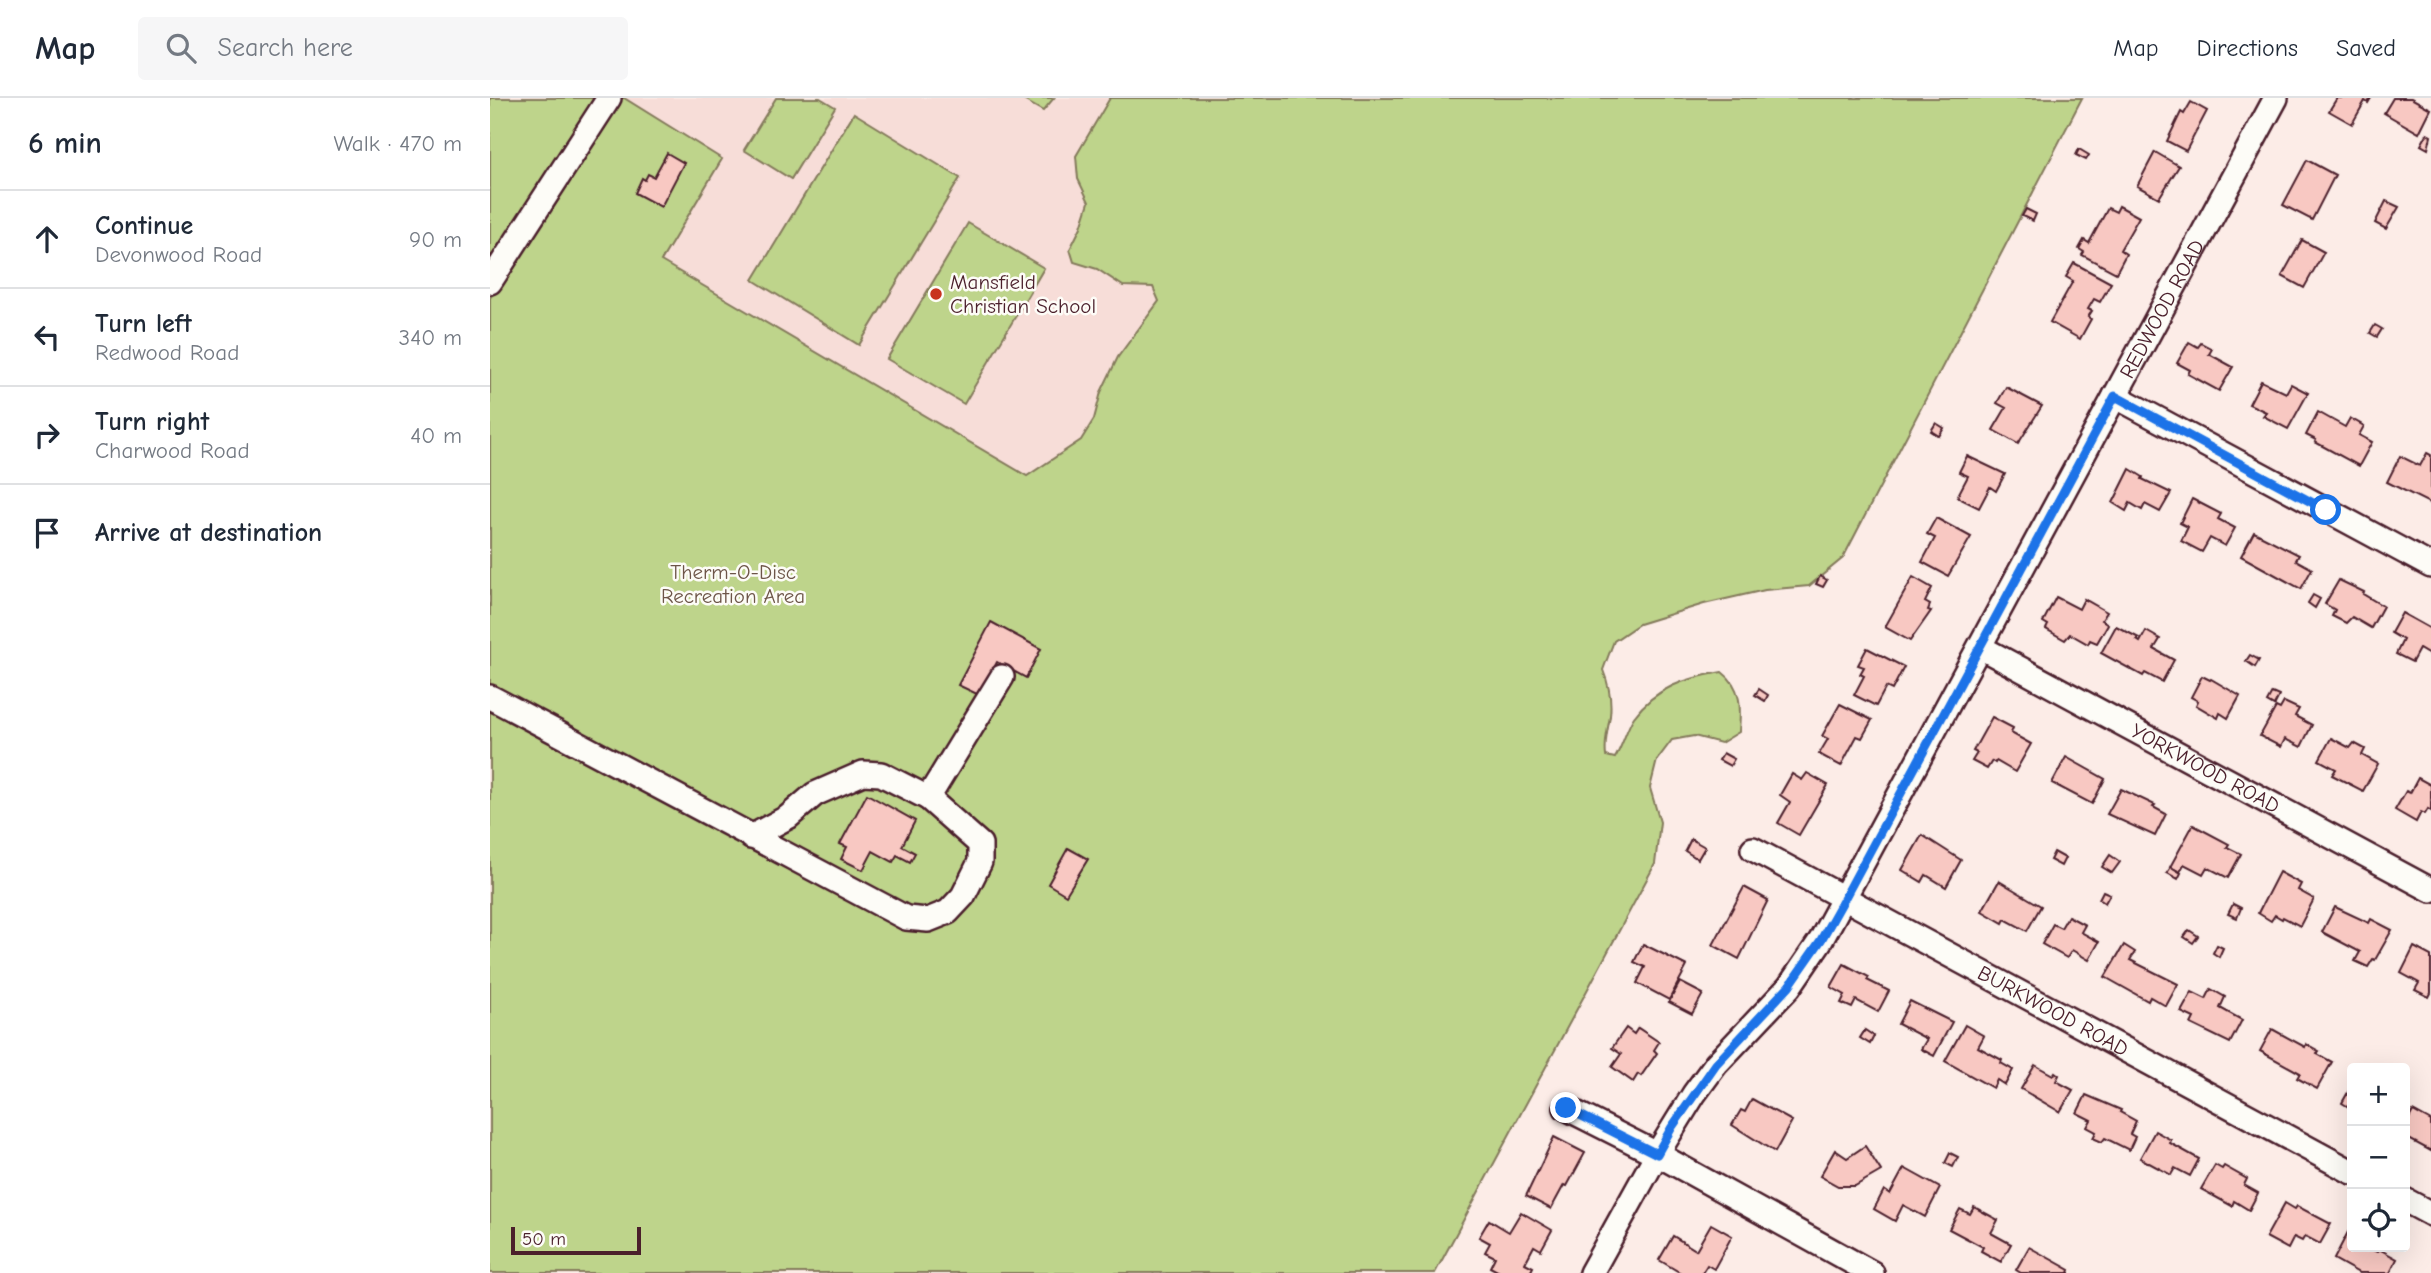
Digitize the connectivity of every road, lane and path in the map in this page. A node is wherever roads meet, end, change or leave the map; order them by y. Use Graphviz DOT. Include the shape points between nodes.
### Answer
graph roads {
  1 [pos="609,98"];
  2 [pos="2276,98"];
  3 [pos="490,282"];
  4 [pos="2115,396"];
  5 [pos="2431,566"];
  6 [pos="1980,647"];
  7 [pos="1002,677"];
  8 [pos="490,696"];
  9 [pos="928,798"];
  10 [pos="751,837"];
  11 [pos="1753,849"];
  12 [pos="2431,890"];
  13 [pos="1844,899"];
  14 [pos="1566,1108"];
  15 [pos="1657,1154"];
  16 [pos="2347,1169"];
  17 [pos="2410,1203"];
  18 [pos="2431,1214"];
  19 [pos="1591,1273"];
  20 [pos="1872,1273"];
  1 -- 3 [label="street"];
  2 -- 4 [label="street, REDWOOD ROAD"];
  4 -- 5 [label="street"];
  4 -- 6 [label="street, REDWOOD ROAD"];
  6 -- 12 [label="street, YORKWOOD ROAD"];
  6 -- 13 [label="street, REDWOOD ROAD"];
  7 -- 9 [label="street"];
  8 -- 10 [label="street"];
  9 -- 10 [label="street" via="881,774 863,773 815,794 788,817"];
  9 -- 10 [label="street" via="980,844 980,862 963,897 948,912 928,920 905,918"];
  11 -- 13 [label="street, BURKWOOD ROAD"];
  13 -- 15 [label="street, REDWOOD ROAD" via="1789,986 1716,1064"];
  13 -- 16 [label="street, BURKWOOD ROAD"];
  14 -- 15 [label="street"];
  15 -- 19 [label="street, REDWOOD ROAD"];
  15 -- 20 [label="street"];
  17 -- 18 [label="street"];
}
